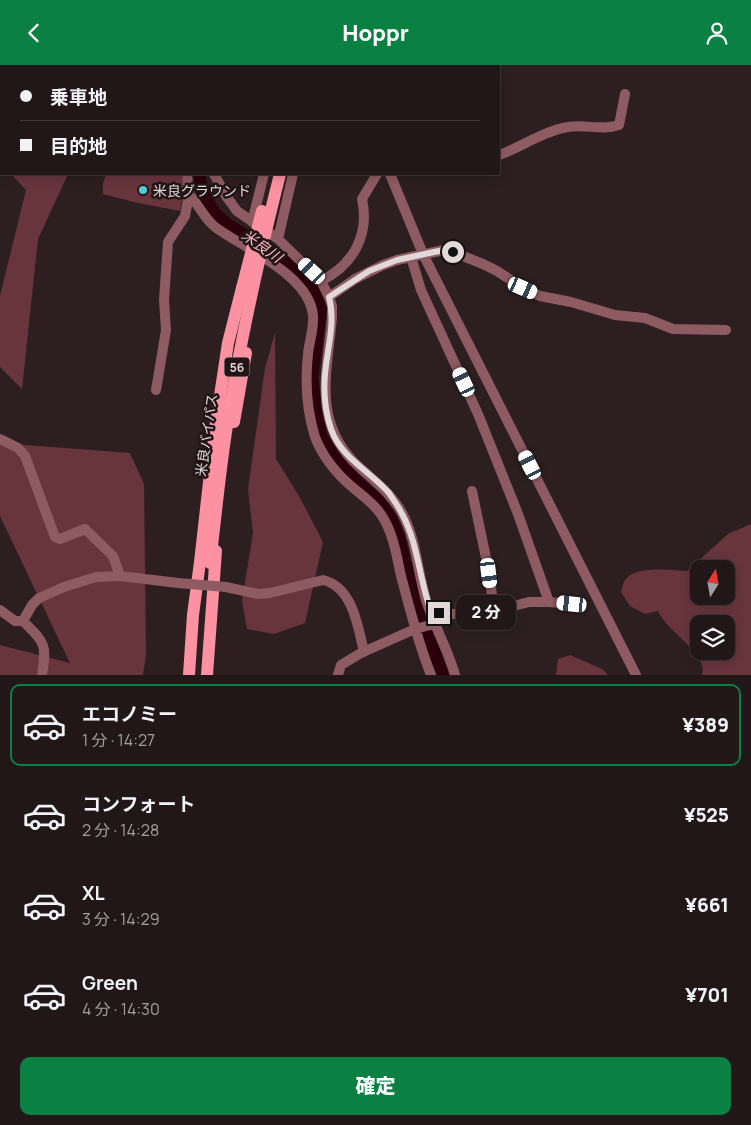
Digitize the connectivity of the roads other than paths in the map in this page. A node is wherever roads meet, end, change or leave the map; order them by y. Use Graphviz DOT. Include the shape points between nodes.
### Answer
graph roads {
  1 [pos="624,94"];
  2 [pos="500,155"];
  3 [pos="187,175"];
  4 [pos="215,175"];
  5 [pos="264,175"];
  6 [pos="271,175"];
  7 [pos="276,175"];
  8 [pos="280,175"];
  9 [pos="285,175"];
  10 [pos="292,175"];
  11 [pos="376,175"];
  12 [pos="390,175"];
  13 [pos="189,195"];
  14 [pos="252,222"];
  15 [pos="278,239"];
  16 [pos="423,254"];
  17 [pos="411,257"];
  18 [pos="321,281"];
  19 [pos="329,297"];
  20 [pos="726,331"];
  21 [pos="156,390"];
  22 [pos="0,439"];
  23 [pos="472,491"];
  24 [pos="208,563"];
  25 [pos="120,576"];
  26 [pos="549,601"];
  27 [pos="572,604"];
  28 [pos="0,611"];
  29 [pos="494,611"];
  30 [pos="22,621"];
  31 [pos="432,621"];
  32 [pos="418,629"];
  33 [pos="364,652"];
  34 [pos="42,675"];
  35 [pos="189,675"];
  36 [pos="195,675"];
  37 [pos="202,675"];
  38 [pos="207,675"];
  39 [pos="338,675"];
  40 [pos="430,675"];
  41 [pos="454,675"];
  42 [pos="636,675"];
  1 -- 2 [label="street" via="619,125 601,129 568,127"];
  3 -- 13 [label="street"];
  4 -- 14 [label="street" via="237,211"];
  5 -- 14 [label="street"];
  6 -- 35 [label="main road, bridge" via="228,343 193,615"];
  7 -- 24 [label="main road, 米良バイパス / 56" via="230,379 218,457"];
  8 -- 24 [label="main road, 米良バイパス / 56, bridge" via="240,349"];
  9 -- 38 [label="main road" via="257,294 234,417 214,566"];
  10 -- 15 [label="street"];
  11 -- 18 [label="street" via="362,199 365,212 363,226 352,255 343,268"];
  12 -- 16 [label="street"];
  13 -- 21 [label="street" via="185,216 168,242 164,300 166,330"];
  13 -- 32 [label="street" via="213,225 276,264 308,298 313,322 306,382 314,437 336,470 376,507 386,523 396,545 400,571"];
  14 -- 15 [label="street"];
  15 -- 18 [label="street"];
  16 -- 17 [label="street"];
  16 -- 20 [label="street" via="444,250 453,252 497,271 540,296 615,315 644,318 672,329"];
  16 -- 42 [label="street"];
  17 -- 19 [label="street" via="369,271"];
  17 -- 26 [label="street" via="421,289 478,414"];
  18 -- 19 [label="street"];
  19 -- 31 [label="street" via="332,317 325,391 332,430 348,456 389,493 402,513 414,541"];
  22 -- 25 [label="street" via="18,447 25,456 55,537 60,539 85,529 113,556"];
  23 -- 29 [label="street"];
  24 -- 36 [label="main road, 米良バイパス / 56" via="198,626"];
  24 -- 37 [label="main road, 米良バイパス / 56"];
  25 -- 30 [label="street" via="96,577 39,598"];
  25 -- 33 [label="street, bridge" via="226,587 258,594 329,581 340,589 353,610"];
  26 -- 27 [label="street"];
  26 -- 29 [label="street" via="529,602"];
  28 -- 30 [label="street" via="15,621"];
  29 -- 31 [label="street"];
  30 -- 34 [label="street" via="43,643"];
  31 -- 32 [label="street"];
  31 -- 41 [label="street"];
  32 -- 33 [label="street"];
  32 -- 40 [label="street"];
  33 -- 39 [label="street" via="341,665"];
}
